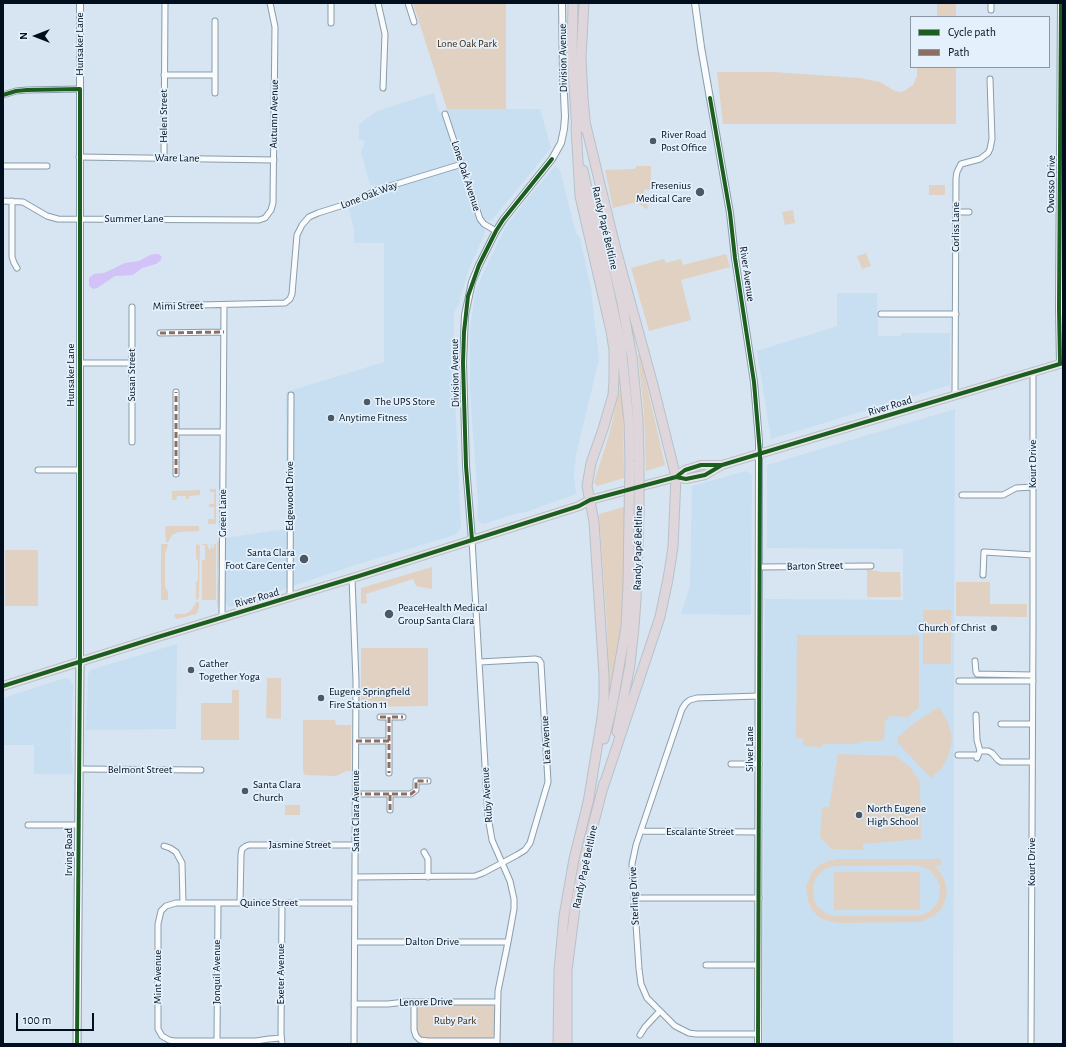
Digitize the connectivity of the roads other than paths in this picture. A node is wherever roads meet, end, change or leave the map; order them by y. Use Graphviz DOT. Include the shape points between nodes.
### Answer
graph roads {
  1 [pos="80,3"];
  2 [pos="165,3"];
  3 [pos="270,3"];
  4 [pos="332,3"];
  5 [pos="378,3"];
  6 [pos="408,3"];
  7 [pos="562,3"];
  8 [pos="573,3"];
  9 [pos="584,3"];
  10 [pos="695,3"];
  11 [pos="991,3"];
  12 [pos="1061,3"];
  13 [pos="991,10"];
  14 [pos="215,21"];
  15 [pos="414,22"];
  16 [pos="331,23"];
  17 [pos="164,75"];
  18 [pos="215,75"];
  19 [pos="990,79"];
  20 [pos="1062,87"];
  21 [pos="383,88"];
  22 [pos="80,89"];
  23 [pos="215,93"];
  24 [pos="3,95"];
  25 [pos="445,114"];
  26 [pos="586,126"];
  27 [pos="576,127"];
  28 [pos="80,157"];
  29 [pos="164,158"];
  30 [pos="274,160"];
  31 [pos="462,164"];
  32 [pos="3,166"];
  33 [pos="47,166"];
  34 [pos="1061,179"];
  35 [pos="3,201"];
  36 [pos="12,201"];
  37 [pos="956,212"];
  38 [pos="968,212"];
  39 [pos="80,219"];
  40 [pos="259,220"];
  41 [pos="496,231"];
  42 [pos="17,268"];
  43 [pos="224,305"];
  44 [pos="156,306"];
  45 [pos="132,307"];
  46 [pos="881,314"];
  47 [pos="956,314"];
  48 [pos="224,332"];
  49 [pos="160,333"];
  50 [pos="80,363"];
  51 [pos="132,363"];
  52 [pos="1062,364"];
  53 [pos="1033,372"];
  54 [pos="176,392"];
  55 [pos="291,395"];
  56 [pos="955,395"];
  57 [pos="176,432"];
  58 [pos="223,432"];
  59 [pos="132,442"];
  60 [pos="760,453"];
  61 [pos="38,470"];
  62 [pos="80,470"];
  63 [pos="176,474"];
  64 [pos="676,477"];
  65 [pos="1033,488"];
  66 [pos="962,495"];
  67 [pos="590,500"];
  68 [pos="472,540"];
  69 [pos="1033,555"];
  70 [pos="871,566"];
  71 [pos="759,567"];
  72 [pos="983,575"];
  73 [pos="352,578"];
  74 [pos="290,598"];
  75 [pos="222,618"];
  76 [pos="80,661"];
  77 [pos="975,661"];
  78 [pos="480,662"];
  79 [pos="1033,678"];
  80 [pos="959,680"];
  81 [pos="3,686"];
  82 [pos="759,696"];
  83 [pos="976,715"];
  84 [pos="380,717"];
  85 [pos="389,717"];
  86 [pos="403,717"];
  87 [pos="1001,724"];
  88 [pos="1032,724"];
  89 [pos="356,741"];
  90 [pos="389,741"];
  91 [pos="958,755"];
  92 [pos="978,755"];
  93 [pos="1032,762"];
  94 [pos="731,764"];
  95 [pos="759,764"];
  96 [pos="79,769"];
  97 [pos="201,770"];
  98 [pos="389,773"];
  99 [pos="428,781"];
  100 [pos="603,788"];
  101 [pos="356,794"];
  102 [pos="390,794"];
  103 [pos="588,802"];
  104 [pos="390,810"];
  105 [pos="28,825"];
  106 [pos="78,825"];
  107 [pos="641,831"];
  108 [pos="759,832"];
  109 [pos="355,845"];
  110 [pos="164,846"];
  111 [pos="424,852"];
  112 [pos="502,863"];
  113 [pos="355,877"];
  114 [pos="428,877"];
  115 [pos="634,898"];
  116 [pos="759,898"];
  117 [pos="183,903"];
  118 [pos="218,903"];
  119 [pos="240,903"];
  120 [pos="282,903"];
  121 [pos="355,903"];
  122 [pos="159,917"];
  123 [pos="355,942"];
  124 [pos="508,942"];
  125 [pos="706,965"];
  126 [pos="758,965"];
  127 [pos="414,1002"];
  128 [pos="497,1002"];
  129 [pos="354,1004"];
  130 [pos="660,1012"];
  131 [pos="758,1034"];
  132 [pos="640,1035"];
  133 [pos="217,1041"];
  134 [pos="282,1041"];
  135 [pos="497,1043"];
  136 [pos="77,1044"];
  137 [pos="354,1044"];
  138 [pos="558,1044"];
  139 [pos="566,1044"];
  140 [pos="758,1044"];
  141 [pos="1031,1044"];
  1 -- 22 [label="street, Hunsaker Lane"];
  2 -- 17 [label="street, Helen Street"];
  3 -- 30 [label="street, Autumn Avenue" via="275,27"];
  4 -- 16 [label="street"];
  5 -- 21 [label="street" via="385,34"];
  6 -- 15 [label="street"];
  7 -- 41 [label="street, Division Avenue" via="565,117 562,138 552,159"];
  8 -- 27 [label="highway, Randy Papé Beltline" via="572,57"];
  9 -- 26 [label="highway, Randy Papé Beltline" via="581,57"];
  10 -- 60 [label="street, River Avenue" via="730,213 755,388"];
  11 -- 13 [label="street"];
  12 -- 20 [label="street, Owosso Drive"];
  14 -- 18 [label="street"];
  17 -- 18 [label="street, Helen Street"];
  17 -- 29 [label="street, Helen Street"];
  18 -- 23 [label="street"];
  19 -- 37 [label="street, Corliss Lane" via="992,145 984,157 959,167 956,178"];
  20 -- 34 [label="street, Owosso Drive"];
  22 -- 24 [label="street" via="24,90"];
  22 -- 28 [label="street, Hunsaker Lane"];
  25 -- 31 [label="street, Lone Oak Avenue"];
  26 -- 64 [label="highway"];
  26 -- 100 [label="highway, Randy Papé Beltline, bridge" via="598,203 632,357 637,395 639,460 636,600 630,665"];
  27 -- 67 [label="highway" via="580,196 614,350 613,395 590,469 587,486"];
  27 -- 103 [label="highway, Randy Papé Beltline, bridge" via="621,346 629,422 630,463 625,634 612,707"];
  28 -- 29 [label="street, Ware Lane"];
  28 -- 39 [label="street, Hunsaker Lane"];
  29 -- 30 [label="street, Ware Lane"];
  30 -- 40 [label="street, Autumn Avenue" via="272,206 267,216"];
  31 -- 41 [label="street, Lone Oak Avenue" via="480,219"];
  31 -- 43 [label="street, Lone Oak Way" via="378,190 356,201 311,216 297,235 292,294 289,301 278,304"];
  32 -- 33 [label="street"];
  34 -- 52 [label="street, Owosso Drive" via="1059,329"];
  35 -- 36 [label="street, Summer Lane"];
  36 -- 39 [label="street, Summer Lane" via="26,203 51,217"];
  36 -- 42 [label="street" via="12,259"];
  37 -- 38 [label="street"];
  37 -- 47 [label="street, Corliss Lane"];
  39 -- 40 [label="street, Summer Lane"];
  39 -- 50 [label="street, Hunsaker Lane"];
  41 -- 68 [label="street, Division Avenue" via="472,282 465,315 463,363"];
  43 -- 44 [label="street, Mimi Street"];
  43 -- 48 [label="street, Green Lane"];
  45 -- 51 [label="street, Susan Street"];
  46 -- 47 [label="street"];
  47 -- 56 [label="street, Corliss Lane"];
  48 -- 49 [label="street"];
  48 -- 58 [label="street, Green Lane"];
  50 -- 51 [label="street"];
  50 -- 62 [label="street, Hunsaker Lane"];
  51 -- 59 [label="street, Susan Street"];
  52 -- 53 [label="main road, River Road"];
  53 -- 56 [label="main road, River Road"];
  53 -- 65 [label="street, Kourt Drive"];
  54 -- 57 [label="street"];
  55 -- 74 [label="street, Edgewood Drive"];
  56 -- 60 [label="main road, River Road"];
  57 -- 58 [label="street"];
  57 -- 63 [label="street"];
  58 -- 75 [label="street, Green Lane"];
  60 -- 64 [label="main road, River Road" via="722,465 705,474 686,479"];
  60 -- 71 [label="street, Silver Lane"];
  61 -- 62 [label="street"];
  62 -- 76 [label="street, Hunsaker Lane"];
  64 -- 67 [label="main road, River Road"];
  64 -- 100 [label="highway" via="673,547 660,617"];
  65 -- 66 [label="street" via="1016,488 1003,495"];
  65 -- 69 [label="street, Kourt Drive"];
  67 -- 68 [label="main road, River Road" via="575,502 516,526"];
  67 -- 103 [label="highway" via="594,522 604,699"];
  68 -- 73 [label="main road, River Road"];
  68 -- 78 [label="street, Ruby Avenue"];
  69 -- 72 [label="street" via="984,552"];
  69 -- 79 [label="street, Kourt Drive"];
  70 -- 71 [label="street, Barton Street"];
  71 -- 82 [label="street, Silver Lane"];
  73 -- 74 [label="main road, River Road"];
  73 -- 89 [label="street, Santa Clara Avenue"];
  74 -- 75 [label="main road, River Road"];
  75 -- 76 [label="main road, River Road"];
  76 -- 81 [label="main road, River Road"];
  76 -- 96 [label="main road, Irving Road"];
  77 -- 79 [label="street" via="977,674"];
  78 -- 112 [label="street, Ruby Avenue" via="488,817 492,840"];
  78 -- 112 [label="street, Lea Avenue" via="535,659 542,665 547,784 530,843 521,852"];
  79 -- 80 [label="street"];
  79 -- 88 [label="street, Kourt Drive"];
  82 -- 95 [label="street, Silver Lane"];
  82 -- 107 [label="street, Sterling Drive" via="697,698 686,703"];
  83 -- 92 [label="street"];
  84 -- 85 [label="street"];
  85 -- 86 [label="street"];
  85 -- 90 [label="street"];
  87 -- 88 [label="street"];
  88 -- 93 [label="street, Kourt Drive"];
  89 -- 90 [label="street"];
  89 -- 101 [label="street, Santa Clara Avenue"];
  90 -- 98 [label="street"];
  91 -- 92 [label="street"];
  92 -- 93 [label="street" via="988,751 1001,762"];
  93 -- 141 [label="street, Kourt Drive"];
  94 -- 95 [label="street, Silver Lane"];
  95 -- 108 [label="street, Silver Lane"];
  96 -- 97 [label="street, Belmont Street"];
  96 -- 106 [label="main road, Irving Road"];
  99 -- 102 [label="street" via="416,781 416,788 412,794"];
  100 -- 139 [label="highway, Randy Papé Beltline" via="584,860 575,908 567,970"];
  101 -- 102 [label="street"];
  101 -- 109 [label="street, Santa Clara Avenue"];
  102 -- 104 [label="street"];
  103 -- 138 [label="highway, Randy Papé Beltline" via="564,916 559,971"];
  105 -- 106 [label="street"];
  106 -- 136 [label="main road, Irving Road"];
  107 -- 108 [label="street, Escalante Street"];
  107 -- 115 [label="street, Sterling Drive" via="632,864"];
  108 -- 116 [label="street, Silver Lane"];
  109 -- 113 [label="street, Santa Clara Avenue"];
  109 -- 119 [label="street, Jasmine Street" via="244,847 240,854"];
  110 -- 117 [label="street" via="174,850 182,860"];
  111 -- 114 [label="street" via="428,861"];
  112 -- 114 [label="street" via="475,876"];
  112 -- 124 [label="street, Ruby Avenue" via="514,899"];
  113 -- 114 [label="street"];
  113 -- 121 [label="street, Santa Clara Avenue"];
  115 -- 116 [label="street"];
  115 -- 130 [label="street, Sterling Drive" via="641,984 647,998"];
  116 -- 126 [label="street, Silver Lane"];
  117 -- 118 [label="street, Quince Street"];
  117 -- 122 [label="street, Quince Street" via="166,906"];
  118 -- 119 [label="street, Quince Street"];
  118 -- 133 [label="street, Jonquil Avenue"];
  119 -- 120 [label="street, Quince Street"];
  120 -- 121 [label="street, Quince Street"];
  120 -- 134 [label="street, Exeter Avenue"];
  121 -- 123 [label="street, Santa Clara Avenue"];
  122 -- 133 [label="street, Mint Avenue" via="158,1029 162,1036 172,1041"];
  123 -- 124 [label="street, Dalton Drive"];
  123 -- 129 [label="street, Santa Clara Avenue"];
  124 -- 128 [label="street, Ruby Avenue"];
  125 -- 126 [label="street"];
  126 -- 131 [label="street, Silver Lane"];
  127 -- 128 [label="street, Lenore Drive"];
  127 -- 129 [label="street, Lenore Drive"];
  127 -- 135 [label="street" via="414,1030 420,1040"];
  128 -- 135 [label="street, Ruby Avenue"];
  129 -- 137 [label="street, Santa Clara Avenue"];
  130 -- 131 [label="street, Sterling Drive" via="675,1026 689,1033"];
  130 -- 132 [label="street" via="644,1027"];
  131 -- 140 [label="street, Silver Lane"];
  133 -- 134 [label="street"];
}
